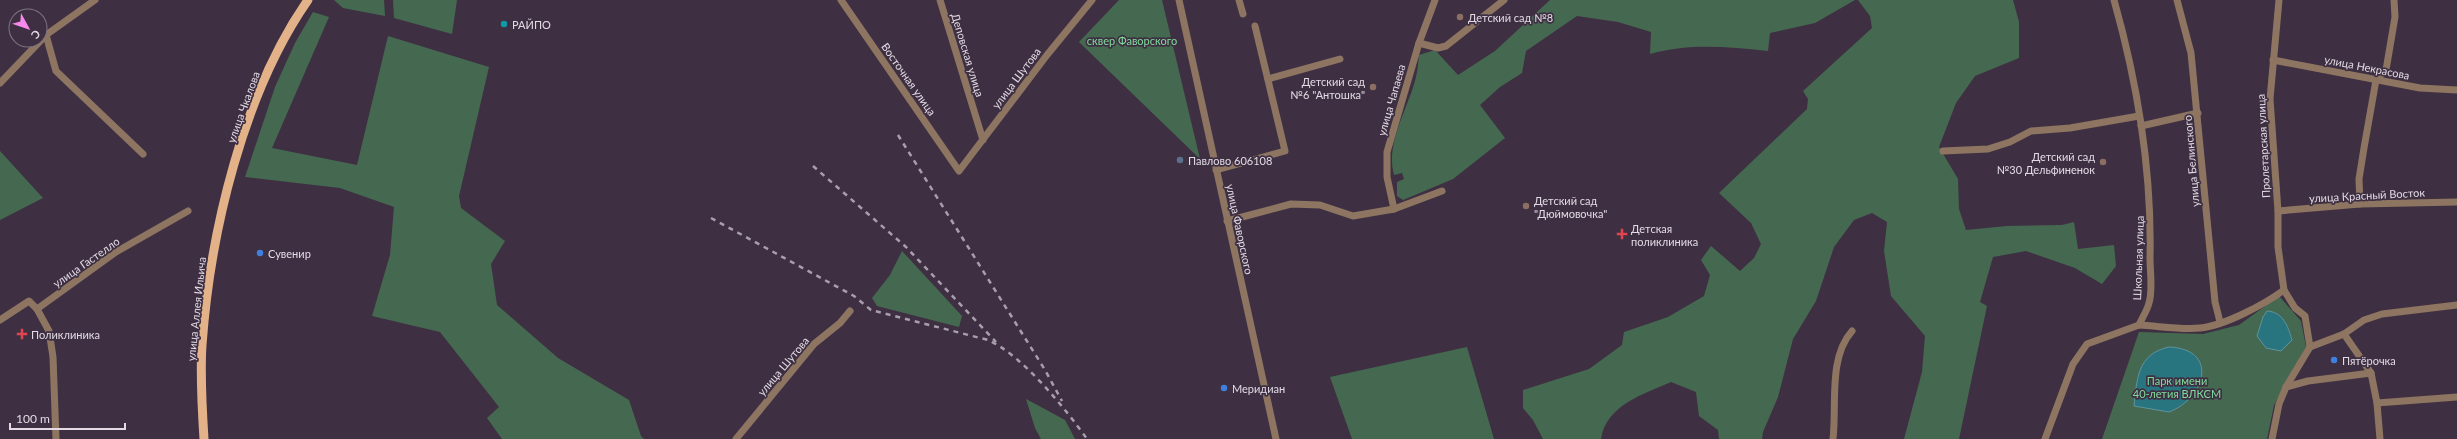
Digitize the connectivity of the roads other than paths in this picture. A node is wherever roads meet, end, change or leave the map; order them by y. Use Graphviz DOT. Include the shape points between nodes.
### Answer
graph roads {
  1 [pos="95,0"];
  2 [pos="308,0"];
  3 [pos="841,0"];
  4 [pos="940,0"];
  5 [pos="1092,0"];
  6 [pos="1178,0"];
  7 [pos="1239,0"];
  8 [pos="1434,0"];
  9 [pos="1504,0"];
  10 [pos="2114,0"];
  11 [pos="2177,0"];
  12 [pos="2278,0"];
  13 [pos="2394,0"];
  14 [pos="1243,14"];
  15 [pos="1255,26"];
  16 [pos="48,34"];
  17 [pos="48,42"];
  18 [pos="1419,44"];
  19 [pos="34,48"];
  20 [pos="1340,59"];
  21 [pos="2273,60"];
  22 [pos="1268,79"];
  23 [pos="2376,80"];
  24 [pos="0,83"];
  25 [pos="2457,90"];
  26 [pos="2198,112"];
  27 [pos="2139,116"];
  28 [pos="2141,126"];
  29 [pos="983,140"];
  30 [pos="1943,151"];
  31 [pos="143,154"];
  32 [pos="1216,170"];
  33 [pos="960,171"];
  34 [pos="1442,191"];
  35 [pos="2457,202"];
  36 [pos="2360,204"];
  37 [pos="1394,209"];
  38 [pos="2278,211"];
  39 [pos="188,212"];
  40 [pos="1227,221"];
  41 [pos="216,230"];
  42 [pos="2284,290"];
  43 [pos="2457,305"];
  44 [pos="38,309"];
  45 [pos="850,311"];
  46 [pos="0,320"];
  47 [pos="2220,322"];
  48 [pos="2139,326"];
  49 [pos="1852,331"];
  50 [pos="2344,334"];
  51 [pos="2310,347"];
  52 [pos="2371,373"];
  53 [pos="2286,387"];
  54 [pos="2457,397"];
  55 [pos="2377,402"];
  56 [pos="56,439"];
  57 [pos="204,439"];
  58 [pos="736,439"];
  59 [pos="1276,439"];
  60 [pos="1833,439"];
  61 [pos="2045,439"];
  62 [pos="2272,439"];
  63 [pos="2380,439"];
  1 -- 16 [label="street"];
  2 -- 41 [label="main road, улица Чкалова" via="293,23 266,76 246,129"];
  3 -- 33 [label="street, Восточная улица"];
  4 -- 29 [label="street, Деповская улица"];
  5 -- 29 [label="street, улица Шутова"];
  6 -- 32 [label="street, улица Фаворского"];
  7 -- 14 [label="street"];
  8 -- 18 [label="street, улица Чапаева"];
  9 -- 18 [label="street" via="1446,46 1438,48"];
  10 -- 27 [label="street, Школьная улица" via="2138,95"];
  11 -- 26 [label="street, улица Белинского" via="2191,53"];
  12 -- 21 [label="street, Пролетарская улица"];
  13 -- 23 [label="street" via="2395,17 2386,70"];
  15 -- 22 [label="street"];
  17 -- 31 [label="street" via="56,71"];
  18 -- 37 [label="street, улица Чапаева" via="1387,152 1387,177"];
  19 -- 24 [label="street"];
  20 -- 22 [label="street"];
  21 -- 23 [label="street, улица Некрасова"];
  21 -- 38 [label="street, Пролетарская улица" via="2270,98"];
  22 -- 32 [label="street" via="1285,151"];
  23 -- 25 [label="street, улица Некрасова" via="2420,88"];
  23 -- 36 [label="street" via="2359,179"];
  26 -- 28 [label="street"];
  26 -- 47 [label="street, улица Белинского" via="2215,302"];
  27 -- 28 [label="street, Школьная улица"];
  27 -- 30 [label="street" via="2070,128 2031,131 2010,142 1988,149"];
  28 -- 48 [label="street, Школьная улица" via="2151,209 2149,302"];
  29 -- 33 [label="street, улица Шутова"];
  32 -- 40 [label="street, улица Фаворского"];
  34 -- 37 [label="street"];
  35 -- 36 [label="street, улица Красный Восток"];
  36 -- 38 [label="street, улица Красный Восток"];
  37 -- 40 [label="street" via="1353,216 1320,205 1291,204"];
  38 -- 42 [label="street, Пролетарская улица" via="2278,247"];
  39 -- 44 [label="street, улица Гастелло" via="116,252"];
  40 -- 59 [label="street, улица Фаворского"];
  41 -- 57 [label="main road, улица Аллея Ильича" via="202,345"];
  42 -- 47 [label="street" via="2243,314"];
  42 -- 51 [label="street" via="2295,308 2305,316"];
  43 -- 50 [label="street" via="2382,314 2364,320"];
  44 -- 46 [label="street" via="29,300"];
  44 -- 56 [label="street" via="50,331"];
  45 -- 58 [label="street, улица Шутова" via="840,323 814,344"];
  47 -- 48 [label="street" via="2201,328"];
  48 -- 61 [label="street" via="2087,344 2072,364"];
  49 -- 60 [label="street" via="1842,342 1833,394 1836,414"];
  50 -- 51 [label="street"];
  50 -- 52 [label="street"];
  51 -- 53 [label="street"];
  52 -- 53 [label="street" via="2308,381"];
  52 -- 55 [label="street"];
  53 -- 62 [label="street" via="2279,404"];
  54 -- 55 [label="street"];
  55 -- 63 [label="street"];
}
